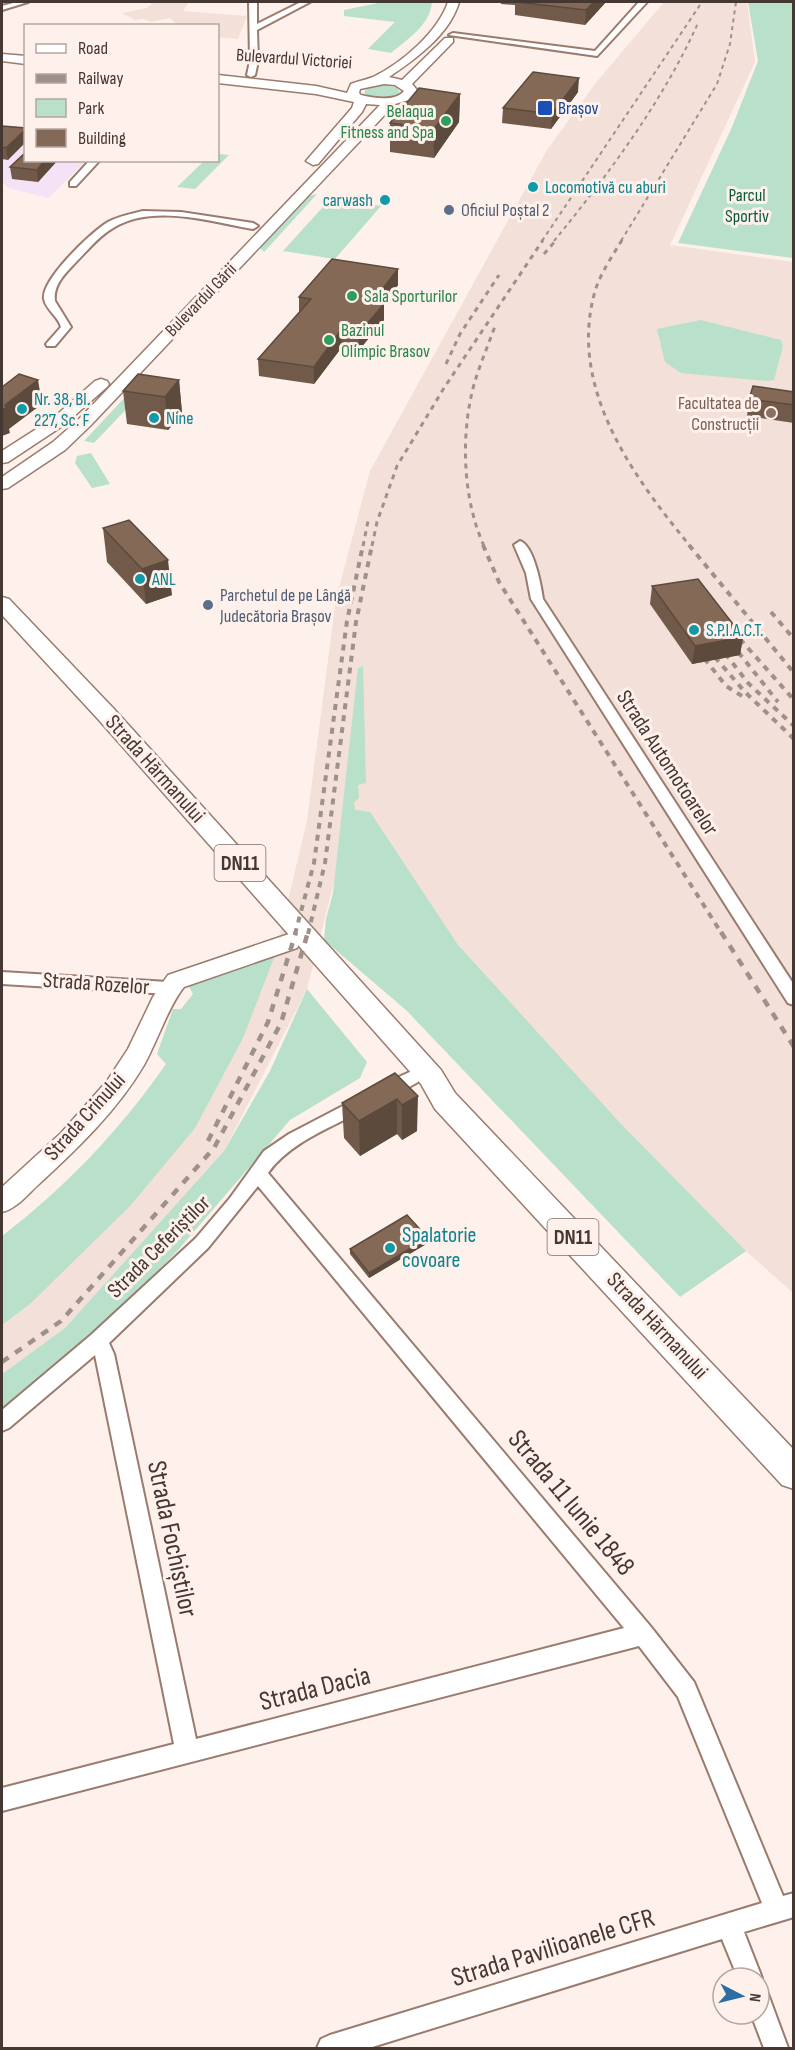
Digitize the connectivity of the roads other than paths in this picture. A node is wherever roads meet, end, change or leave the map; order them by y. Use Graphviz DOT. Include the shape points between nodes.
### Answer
graph roads {
  1 [pos="24,2"];
  2 [pos="253,2"];
  3 [pos="306,2"];
  4 [pos="453,2"];
  5 [pos="643,2"];
  6 [pos="2,8"];
  7 [pos="463,22"];
  8 [pos="254,29"];
  9 [pos="453,35"];
  10 [pos="2,51"];
  11 [pos="24,53"];
  12 [pos="2,58"];
  13 [pos="24,60"];
  14 [pos="219,72"];
  15 [pos="250,75"];
  16 [pos="219,79"];
  17 [pos="371,82"];
  18 [pos="405,84"];
  19 [pos="358,98"];
  20 [pos="390,102"];
  21 [pos="94,162"];
  22 [pos="72,184"];
  23 [pos="253,226"];
  24 [pos="51,344"];
  25 [pos="2,458"];
  26 [pos="2,484"];
  27 [pos="520,544"];
  28 [pos="2,603"];
  29 [pos="2,624"];
  30 [pos="289,942"];
  31 [pos="2,978"];
  32 [pos="168,988"];
  33 [pos="794,999"];
  34 [pos="412,1077"];
  35 [pos="445,1101"];
  36 [pos="257,1172"];
  37 [pos="2,1202"];
  38 [pos="98,1341"];
  39 [pos="2,1422"];
  40 [pos="794,1474"];
  41 [pos="643,1634"];
  42 [pos="187,1751"];
  43 [pos="2,1800"];
  44 [pos="785,1908"];
  45 [pos="729,1925"];
  46 [pos="745,1966"];
  47 [pos="768,2026"];
  48 [pos="330,2049"];
  49 [pos="776,2049"];
  1 -- 6 [label="street"];
  2 -- 8 [label="street"];
  3 -- 8 [label="street"];
  4 -- 17 [label="main road" via="450,16 438,30"];
  5 -- 9 [label="street" via="597,54"];
  7 -- 9 [label="main road"];
  8 -- 15 [label="street" via="254,69"];
  9 -- 18 [label="main road"];
  10 -- 11 [label="main road"];
  12 -- 13 [label="main road"];
  14 -- 15 [label="main road, Bulevardul Victoriei"];
  15 -- 17 [label="main road, Bulevardul Victoriei"];
  16 -- 19 [label="main road, Bulevardul Victoriei"];
  17 -- 18 [label="main road, Bulevardul Victoriei"];
  17 -- 19 [label="main road, Bulevardul Gării" via="353,90"];
  18 -- 20 [label="main road, Bulevardul Gării" via="411,90 408,96"];
  19 -- 20 [label="main road, Bulevardul Victoriei"];
  19 -- 23 [label="main road, Bulevardul Gării" via="358,109"];
  20 -- 26 [label="main road, Bulevardul Gării" via="85,422 59,446"];
  21 -- 22 [label="street"];
  23 -- 24 [label="street" via="174,214 147,214 114,222 55,280 49,295 53,309 65,320 66,327"];
  23 -- 25 [label="main road, Bulevardul Gării" via="87,397 44,433"];
  27 -- 33 [label="street, Strada Automotoarelor" via="537,599"];
  28 -- 35 [label="main road, Strada Hărmanului / DN11" via="423,1068"];
  29 -- 30 [label="main road, Strada Hărmanului / DN11"];
  30 -- 32 [label="main road, Strada Rozelor" via="176,981"];
  30 -- 34 [label="main road, Strada Hărmanului / DN11"];
  31 -- 32 [label="street, Strada Rozelor"];
  32 -- 37 [label="main road, Strada Crinului" via="140,1050 105,1101"];
  34 -- 35 [label="main road, Strada Hărmanului / DN11"];
  34 -- 36 [label="street, Strada Ceferiștilor" via="295,1139 270,1156"];
  35 -- 40 [label="main road, Strada Hărmanului / DN11"];
  36 -- 38 [label="street, Strada Ceferiștilor" via="202,1243"];
  36 -- 41 [label="street, Strada 11 Iunie 1848"];
  38 -- 39 [label="street, Strada Ceferiștilor"];
  38 -- 42 [label="street, Strada Fochiștilor" via="104,1354"];
  41 -- 42 [label="street, Strada Dacia"];
  41 -- 44 [label="street, Strada 11 Iunie 1848" via="686,1690"];
  42 -- 43 [label="street, Strada Dacia"];
  44 -- 45 [label="street, Strada Pavilioanele CFR"];
  45 -- 46 [label="street"];
  45 -- 48 [label="street, Strada Pavilioanele CFR"];
  47 -- 49 [label="street"];
}
